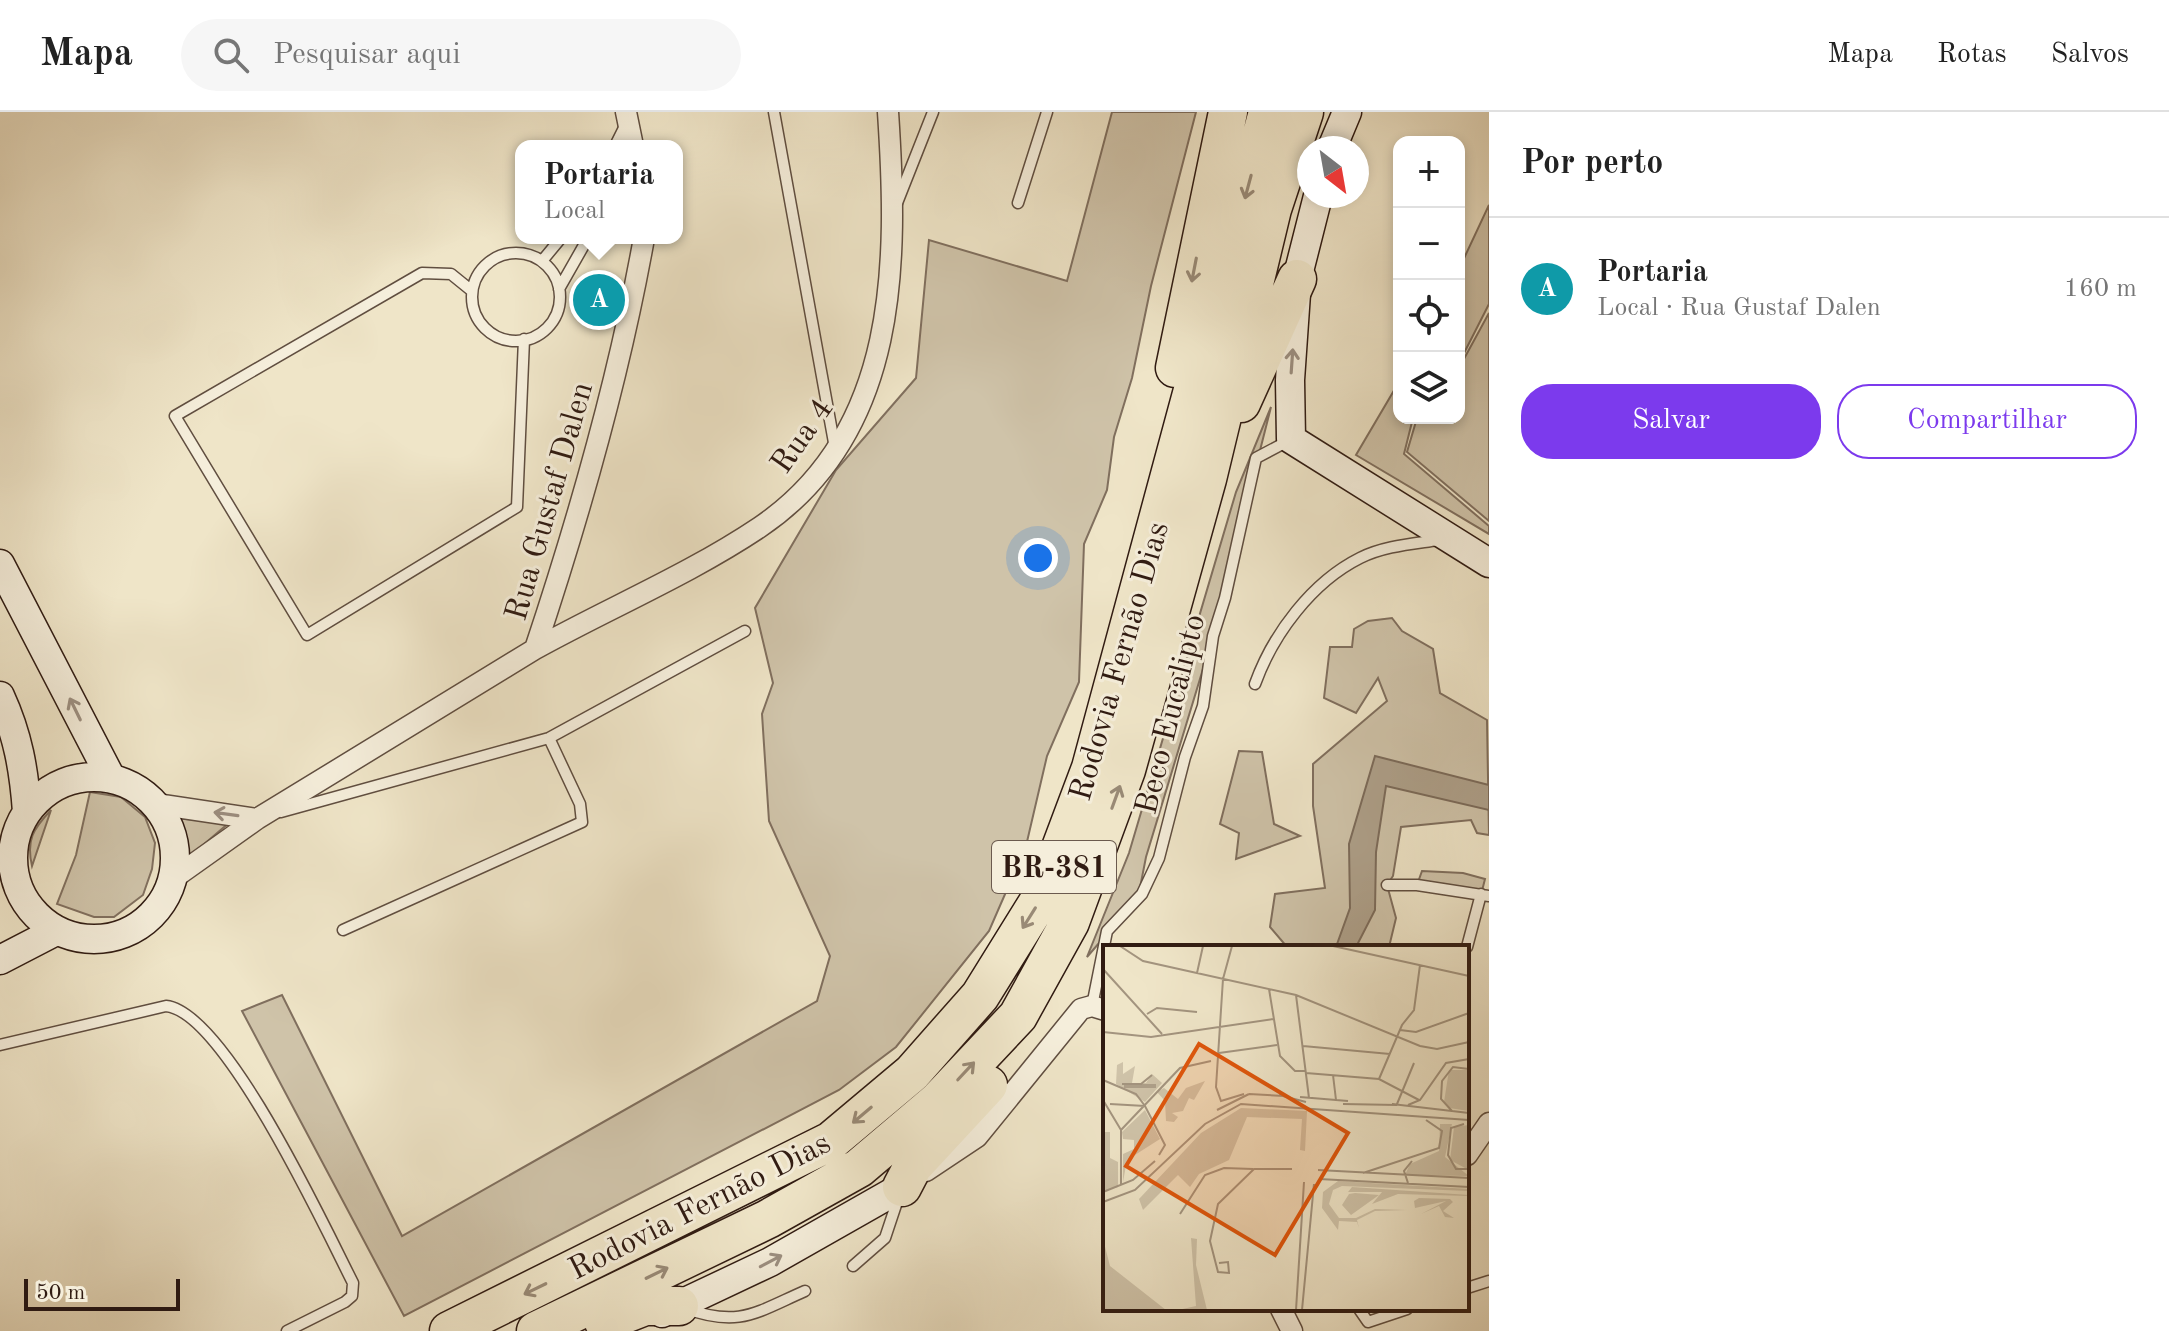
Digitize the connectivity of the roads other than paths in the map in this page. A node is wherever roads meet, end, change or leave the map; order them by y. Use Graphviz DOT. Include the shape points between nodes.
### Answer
graph roads {
  1 [pos="774,112"];
  2 [pos="888,112"];
  3 [pos="933,112"];
  4 [pos="1047,112"];
  5 [pos="1228,112"];
  6 [pos="1268,112"];
  7 [pos="1304,112"];
  8 [pos="1347,112"];
  9 [pos="627,117"];
  10 [pos="1337,136"];
  11 [pos="617,140"];
  12 [pos="632,140"];
  13 [pos="1018,203"];
  14 [pos="895,208"];
  15 [pos="1315,208"];
  16 [pos="556,244"];
  17 [pos="585,244"];
  18 [pos="643,244"];
  19 [pos="542,261"];
  20 [pos="1297,279"];
  21 [pos="559,289"];
  22 [pos="472,291"];
  23 [pos="524,339"];
  24 [pos="1291,439"];
  25 [pos="835,450"];
  26 [pos="1207,479"];
  27 [pos="1448,538"];
  28 [pos="1489,563"];
  29 [pos="0,564"];
  30 [pos="1146,564"];
  31 [pos="745,631"];
  32 [pos="535,649"];
  33 [pos="1255,684"];
  34 [pos="0,696"];
  35 [pos="549,738"];
  36 [pos="111,778"];
  37 [pos="156,804"];
  38 [pos="27,812"];
  39 [pos="257,819"];
  40 [pos="6,869"];
  41 [pos="174,878"];
  42 [pos="1387,885"];
  43 [pos="1485,895"];
  44 [pos="1070,922"];
  45 [pos="343,930"];
  46 [pos="56,931"];
  47 [pos="1105,945"];
  48 [pos="1468,945"];
  49 [pos="0,960"];
  50 [pos="1103,965"];
  51 [pos="1098,1008"];
  52 [pos="0,1045"];
  53 [pos="902,1187"];
  54 [pos="853,1266"];
  55 [pos="1489,1281"];
  56 [pos="1469,1287"];
  57 [pos="805,1291"];
  58 [pos="679,1306"];
  59 [pos="1282,1311"];
  60 [pos="1360,1311"];
  61 [pos="1401,1311"];
  62 [pos="452,1327"];
  63 [pos="287,1331"];
  64 [pos="536,1331"];
  65 [pos="583,1331"];
  66 [pos="626,1331"];
  67 [pos="1292,1331"];
  1 -- 25 [label="lane"];
  2 -- 14 [label="street, Rua 4"];
  3 -- 14 [label="lane"];
  4 -- 13 [label="lane"];
  5 -- 30 [label="highway, one-way" via="1150,501"];
  6 -- 30 [label="highway, Rodovia Fernão Dias / BR-381, one-way"];
  7 -- 26 [label="highway, Rodovia Fernão Dias / BR-381" via="1248,297"];
  8 -- 10 [label="main road"];
  9 -- 11 [label="lane"];
  9 -- 12 [label="street"];
  14 -- 25 [label="street, Rua 4" via="881,351 866,393"];
  15 -- 20 [label="main road, BR-381"];
  16 -- 19 [label="lane"];
  17 -- 21 [label="lane"];
  18 -- 32 [label="street, Rua Gustaf Dalen" via="626,341 572,538"];
  19 -- 21 [label="lane"];
  19 -- 22 [label="lane" via="513,253 498,257 486,265"];
  24 -- 20 [label="main road, one-way"];
  20 -- 26 [label="highway, BR-381"];
  21 -- 23 [label="lane" via="554,318 544,330"];
  22 -- 23 [label="lane" via="473,306 489,331"];
  22 -- 23 [label="lane" via="451,274 422,273 175,416 307,635 517,507"];
  24 -- 27 [label="main road"];
  24 -- 47 [label="lane, Beco Eucalipto" via="1256,458 1213,636 1203,706 1159,858 1142,894 1107,931"];
  25 -- 32 [label="street, Rua 4" via="804,489 762,526"];
  44 -- 26 [label="highway, Rodovia Fernão Dias / BR-381, one-way" via="1126,770"];
  27 -- 28 [label="main road"];
  27 -- 33 [label="lane" via="1387,548 1337,575 1290,620 1264,657"];
  36 -- 29 [label="main road, one-way"];
  30 -- 62 [label="highway, Rodovia Fernão Dias / BR-381, one-way" via="1091,768 1044,893 980,996 912,1073 831,1141"];
  31 -- 35 [label="lane"];
  32 -- 39 [label="street, Rua Gustaf Dalen"];
  34 -- 38 [label="main road" via="15,728"];
  35 -- 39 [label="lane"];
  35 -- 45 [label="lane" via="580,804 582,822"];
  36 -- 37 [label="main road"];
  36 -- 38 [label="main road" via="79,778 50,790"];
  39 -- 37 [label="street, one-way"];
  37 -- 41 [label="main road" via="173,835 178,863"];
  38 -- 40 [label="main road"];
  39 -- 41 [label="street, Rua Gustaf Dalen"];
  40 -- 46 [label="main road" via="32,912"];
  41 -- 46 [label="main road" via="145,923 117,937 86,940"];
  42 -- 43 [label="lane"];
  43 -- 48 [label="lane"];
  44 -- 53 [label="highway" via="1046,1010 1023,1047 913,1166"];
  64 -- 44 [label="highway, Rodovia Fernão Dias / BR-381, one-way" via="768,1219 859,1168 938,1101 1018,1016"];
  46 -- 49 [label="main road"];
  50 -- 51 [label="lane, Beco Eucalipto"];
  51 -- 53 [label="street" via="1072,1017 977,1137"];
  52 -- 63 [label="lane" via="166,1006 185,1010 213,1036 258,1105 353,1283 352,1296 345,1302"];
  53 -- 54 [label="lane" via="885,1238"];
  58 -- 53 [label="main road, one-way" via="770,1262"];
  55 -- 56 [label="lane"];
  57 -- 58 [label="lane" via="748,1316 717,1319"];
  58 -- 65 [label="highway" via="645,1306"];
  58 -- 66 [label="main road"];
  59 -- 67 [label="street"];
  60 -- 61 [label="lane" via="1368,1322"];
}
